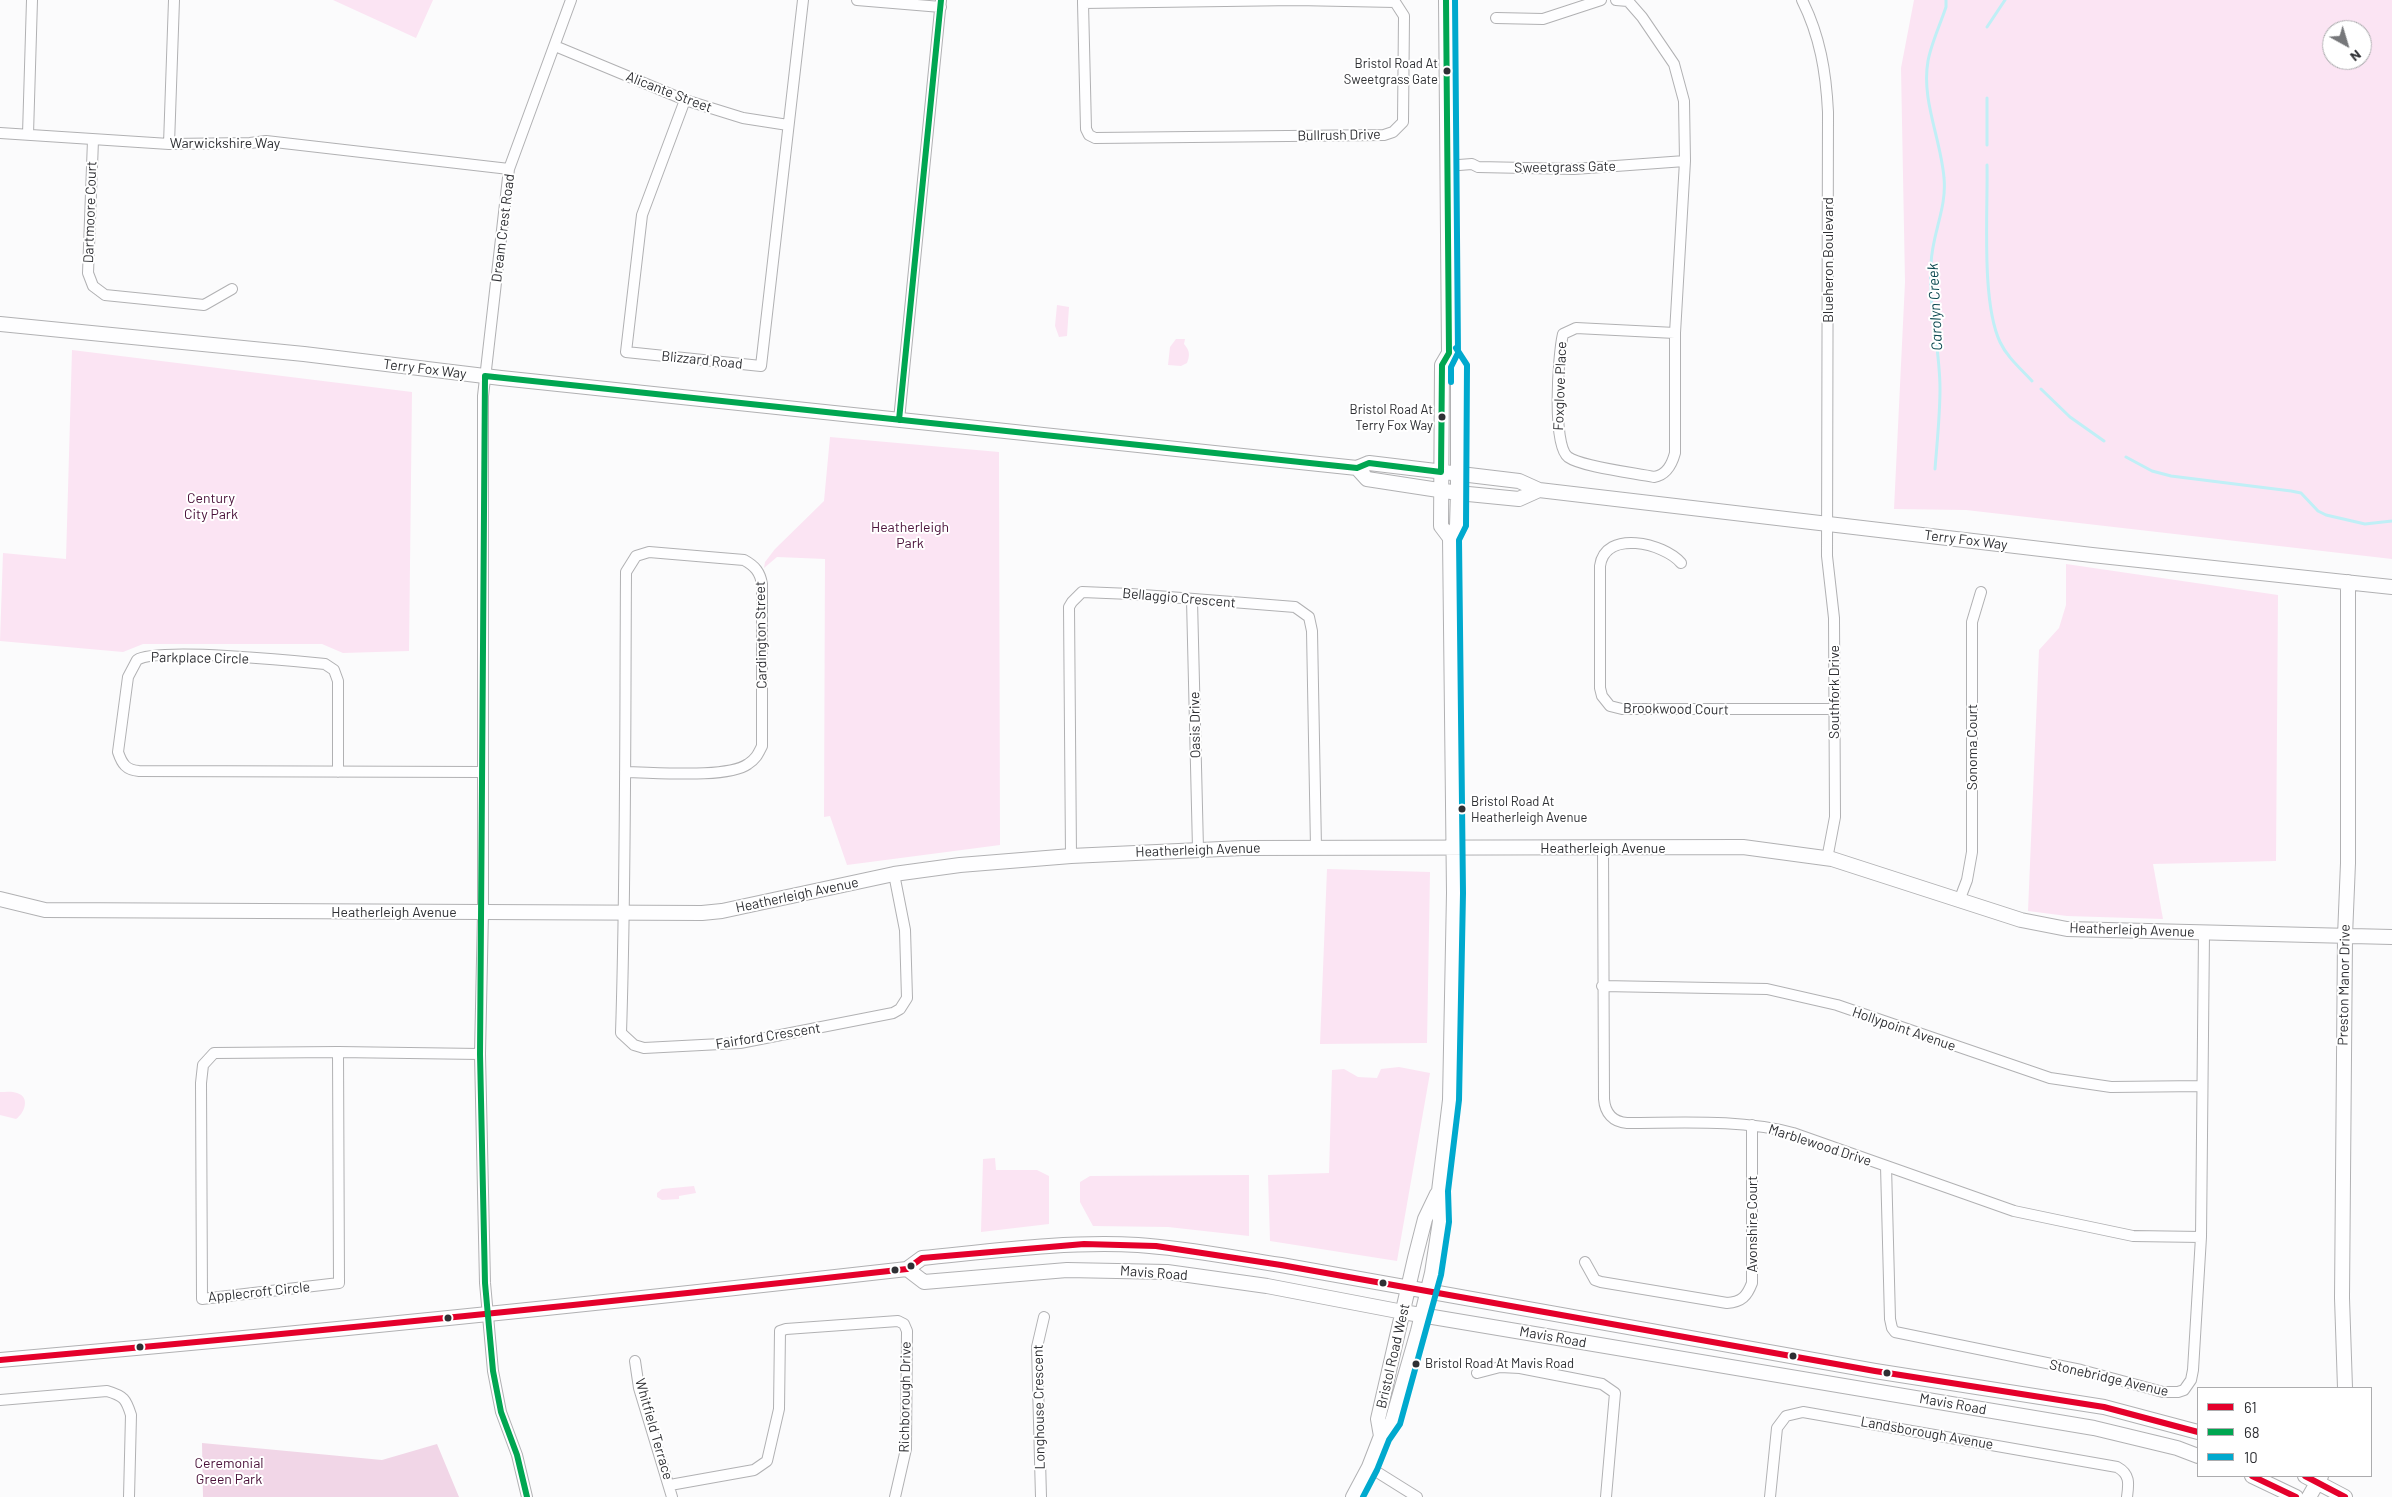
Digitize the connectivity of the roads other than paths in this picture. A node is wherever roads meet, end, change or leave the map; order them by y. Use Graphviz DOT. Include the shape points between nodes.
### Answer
graph roads {
  1 [pos="32,0"];
  2 [pos="174,0"];
  3 [pos="572,0"];
  4 [pos="803,0"];
  5 [pos="857,0"];
  6 [pos="1296,0"];
  7 [pos="1446,0"];
  8 [pos="1601,0"];
  9 [pos="1616,0"];
  10 [pos="1802,0"];
  11 [pos="1083,2"];
  12 [pos="941,4"];
  13 [pos="1496,18"];
  14 [pos="555,46"];
  15 [pos="685,100"];
  16 [pos="788,125"];
  17 [pos="0,133"];
  18 [pos="28,134"];
  19 [pos="93,140"];
  20 [pos="169,144"];
  21 [pos="1685,161"];
  22 [pos="1446,166"];
  23 [pos="509,169"];
  24 [pos="232,289"];
  25 [pos="0,324"];
  26 [pos="1675,333"];
  27 [pos="1449,353"];
  28 [pos="485,376"];
  29 [pos="899,420"];
  30 [pos="1357,468"];
  31 [pos="1441,472"];
  32 [pos="1459,474"];
  33 [pos="1441,490"];
  34 [pos="1539,490"];
  35 [pos="1458,493"];
  36 [pos="1828,524"];
  37 [pos="1450,538"];
  38 [pos="1681,563"];
  39 [pos="2348,582"];
  40 [pos="2392,587"];
  41 [pos="1981,592"];
  42 [pos="1192,600"];
  43 [pos="1834,709"];
  44 [pos="338,772"];
  45 [pos="483,772"];
  46 [pos="625,772"];
  47 [pos="1454,847"];
  48 [pos="1316,848"];
  49 [pos="1603,848"];
  50 [pos="1198,849"];
  51 [pos="1070,856"];
  52 [pos="1827,859"];
  53 [pos="894,874"];
  54 [pos="0,899"];
  55 [pos="1959,901"];
  56 [pos="483,912"];
  57 [pos="625,912"];
  58 [pos="2204,933"];
  59 [pos="2344,936"];
  60 [pos="2392,937"];
  61 [pos="1602,986"];
  62 [pos="338,1052"];
  63 [pos="480,1054"];
  64 [pos="2202,1086"];
  65 [pos="1752,1125"];
  66 [pos="1886,1166"];
  67 [pos="1439,1191"];
  68 [pos="2201,1237"];
  69 [pos="1585,1262"];
  70 [pos="907,1269"];
  71 [pos="1408,1288"];
  72 [pos="1427,1291"];
  73 [pos="1403,1312"];
  74 [pos="487,1314"];
  75 [pos="1422,1315"];
  76 [pos="1044,1317"];
  77 [pos="0,1360"];
  78 [pos="635,1361"];
  79 [pos="1477,1373"];
  80 [pos="2345,1387"];
  81 [pos="0,1400"];
  82 [pos="2197,1432"];
  83 [pos="1380,1436"];
  84 [pos="2197,1456"];
  85 [pos="1369,1467"];
  86 [pos="2254,1477"];
  87 [pos="2314,1478"];
  88 [pos="670,1485"];
  89 [pos="129,1497"];
  90 [pos="527,1497"];
  91 [pos="672,1497"];
  92 [pos="895,1497"];
  93 [pos="1041,1497"];
  94 [pos="1353,1497"];
  95 [pos="1417,1497"];
  96 [pos="1606,1497"];
  97 [pos="1770,1497"];
  98 [pos="2127,1497"];
  99 [pos="2296,1497"];
  100 [pos="2309,1497"];
  101 [pos="2344,1497"];
  1 -- 18 [label="street"];
  2 -- 20 [label="street"];
  3 -- 14 [label="street, Dream Crest Road"];
  4 -- 16 [label="street, Blizzard Road"];
  5 -- 12 [label="street"];
  6 -- 11 [label="street, Bullrush Drive"];
  6 -- 11 [label="street, Bullrush Drive" via="1395,2 1400,8 1405,35 1404,122 1393,132 1384,135 1096,138 1086,129"];
  7 -- 22 [label="street, Bristol Road West"];
  8 -- 13 [label="street" via="1543,19"];
  9 -- 21 [label="street, Foxglove Place" via="1628,2 1642,17 1674,64 1684,101"];
  10 -- 36 [label="street, Blueheron Boulevard" via="1813,22 1826,72 1828,112"];
  12 -- 29 [label="street"];
  14 -- 15 [label="street, Alicante Street"];
  14 -- 23 [label="street, Dream Crest Road"];
  15 -- 16 [label="street, Alicante Street" via="743,118"];
  15 -- 16 [label="street, Blizzard Road" via="642,215 626,352 761,366"];
  17 -- 18 [label="street, Warwickshire Way"];
  18 -- 19 [label="street, Warwickshire Way"];
  19 -- 20 [label="street, Warwickshire Way"];
  19 -- 24 [label="street, Dartmoore Court" via="88,273 94,286 105,295 204,305"];
  20 -- 23 [label="street, Warwickshire Way" via="266,141"];
  21 -- 22 [label="street, Sweetgrass Gate" via="1574,169 1478,167 1472,164"];
  21 -- 26 [label="street, Foxglove Place"];
  22 -- 27 [label="street, Bristol Road West"];
  23 -- 28 [label="street, Dream Crest Road"];
  25 -- 28 [label="street, Terry Fox Way"];
  26 -- 26 [label="street, Foxglove Place" via="1675,452 1673,462 1663,474 1654,477 1583,463 1567,456 1558,437 1562,334 1576,328"];
  27 -- 31 [label="street, Bristol Road West" via="1442,365"];
  27 -- 32 [label="street, Bristol Road West" via="1458,365"];
  28 -- 29 [label="street, Terry Fox Way"];
  28 -- 45 [label="street, Dream Crest Road"];
  29 -- 30 [label="street, Terry Fox Way"];
  30 -- 31 [label="street, Terry Fox Way" via="1369,463"];
  30 -- 33 [label="street, Terry Fox Way" via="1367,479"];
  31 -- 32 [label="street, Terry Fox Way"];
  31 -- 33 [label="street, Bristol Road West"];
  32 -- 34 [label="street, Terry Fox Way" via="1519,480"];
  32 -- 35 [label="street, Bristol Road West"];
  33 -- 35 [label="street, Terry Fox Way"];
  33 -- 37 [label="street, Bristol Road West" via="1441,526"];
  34 -- 35 [label="street, Terry Fox Way" via="1519,499"];
  34 -- 36 [label="street, Terry Fox Way"];
  35 -- 37 [label="street, Bristol Road West" via="1457,526"];
  36 -- 39 [label="street, Terry Fox Way"];
  36 -- 43 [label="street, Southfork Drive" via="1827,556 1834,618"];
  37 -- 47 [label="street, Bristol Road West"];
  38 -- 43 [label="street, Brookwood Court" via="1662,550 1622,543 1612,546 1602,556 1600,688 1610,706 1622,709"];
  39 -- 40 [label="street, Terry Fox Way"];
  39 -- 59 [label="street, Preston Manor Drive" via="2348,863"];
  41 -- 55 [label="street, Sonoma Court" via="1972,622 1972,852"];
  42 -- 48 [label="street, Bellaggio Crescent" via="1295,607 1309,617 1312,631"];
  42 -- 50 [label="street, Oasis Drive"];
  42 -- 51 [label="street, Bellaggio Crescent" via="1082,592 1069,607"];
  43 -- 52 [label="street, Southfork Drive" via="1835,816"];
  44 -- 44 [label="street, Parkplace Circle" via="338,681 334,670 325,664 220,656 149,656 137,660 130,673 118,752 130,770"];
  44 -- 45 [label="street, Parkplace Circle"];
  45 -- 56 [label="street, Dream Crest Road"];
  46 -- 46 [label="street, Cardington Street" via="715,773 746,766 758,757 762,746 762,584 761,575 752,564 744,560 649,552 636,556 626,572"];
  46 -- 57 [label="street, Cardington Street"];
  47 -- 48 [label="street, Heatherleigh Avenue"];
  47 -- 49 [label="street, Heatherleigh Avenue"];
  47 -- 67 [label="street, Bristol Road West" via="1450,1100"];
  48 -- 50 [label="street, Heatherleigh Avenue"];
  49 -- 52 [label="street, Heatherleigh Avenue" via="1743,848"];
  49 -- 61 [label="street, Marblewood Drive"];
  50 -- 51 [label="street, Heatherleigh Avenue"];
  51 -- 53 [label="street, Heatherleigh Avenue"];
  52 -- 55 [label="street, Heatherleigh Avenue"];
  53 -- 57 [label="street, Heatherleigh Avenue" via="722,911"];
  53 -- 57 [label="street, Fairford Crescent" via="905,930 907,998 900,1009 740,1043 644,1048 634,1045 621,1033"];
  54 -- 56 [label="street, Heatherleigh Avenue" via="45,910"];
  55 -- 58 [label="street, Heatherleigh Avenue" via="2021,920 2067,929"];
  56 -- 57 [label="street, Heatherleigh Avenue"];
  56 -- 63 [label="street, Dream Crest Road"];
  58 -- 59 [label="street, Heatherleigh Avenue"];
  58 -- 64 [label="street, Stonebridge Avenue"];
  59 -- 60 [label="street, Heatherleigh Avenue"];
  59 -- 80 [label="street, Preston Manor Drive" via="2342,1298"];
  61 -- 64 [label="street, Hollypoint Avenue" via="1767,989 1837,1006 2050,1078 2111,1087"];
  61 -- 65 [label="street, Marblewood Drive" via="1604,1105 1614,1120 1627,1124 1729,1122"];
  62 -- 62 [label="street, Applecroft Circle" via="214,1054 203,1065 202,1299 339,1282"];
  62 -- 63 [label="street, Applecroft Circle"];
  63 -- 74 [label="street, Dream Crest Road"];
  64 -- 68 [label="street, Stonebridge Avenue"];
  65 -- 66 [label="street, Marblewood Drive" via="1793,1133"];
  65 -- 69 [label="street, Avonshire Court" via="1752,1283 1748,1294 1741,1300 1727,1303 1601,1282 1595,1280"];
  66 -- 68 [label="street, Marblewood Drive" via="2042,1218 2133,1236"];
  66 -- 68 [label="street, Stonebridge Avenue" via="1890,1319 1892,1328 1900,1335 2082,1370 2163,1392 2178,1392 2184,1390 2191,1380 2193,1370"];
  67 -- 71 [label="street, Bristol Road West" via="1425,1220"];
  67 -- 72 [label="street, Bristol Road West" via="1440,1221"];
  70 -- 71 [label="street, Mavis Road" via="922,1258 1067,1245 1139,1245 1207,1253"];
  70 -- 73 [label="street, Mavis Road" via="924,1282 1067,1270 1167,1272 1267,1286"];
  70 -- 74 [label="street, Mavis Road"];
  71 -- 72 [label="street, Mavis Road"];
  71 -- 73 [label="street, Bristol Road West"];
  72 -- 75 [label="street, Bristol Road West"];
  72 -- 82 [label="street, Mavis Road" via="1875,1371 2104,1407"];
  73 -- 75 [label="street, Mavis Road"];
  73 -- 83 [label="street, Bristol Road West" via="1378,1419"];
  74 -- 77 [label="street, Mavis Road"];
  74 -- 90 [label="street, Dream Crest Road" via="501,1412"];
  75 -- 83 [label="street, Bristol Road West" via="1392,1422"];
  75 -- 84 [label="street, Mavis Road" via="2094,1428"];
  76 -- 93 [label="street, Longhouse Crescent" via="1036,1347"];
  78 -- 88 [label="street, Whitfield Terrace" via="639,1388"];
  79 -- 96 [label="street" via="1500,1367 1520,1368 1602,1384 1615,1393"];
  81 -- 89 [label="street" via="108,1391 121,1395 131,1416"];
  83 -- 85 [label="street, Bristol Road West"];
  85 -- 94 [label="street, Bristol Road West"];
  85 -- 95 [label="street"];
  86 -- 99 [label="street"];
  87 -- 100 [label="street"];
  87 -- 101 [label="street"];
  88 -- 91 [label="street, Whitfield Terrace"];
  88 -- 92 [label="street, Richborough Drive" via="754,1470 767,1461 779,1409 780,1331 898,1321 904,1324 906,1331 906,1449"];
  97 -- 98 [label="street, Landsborough Avenue" via="1777,1428 1786,1416 1803,1412 2117,1467 2129,1480"];
}
